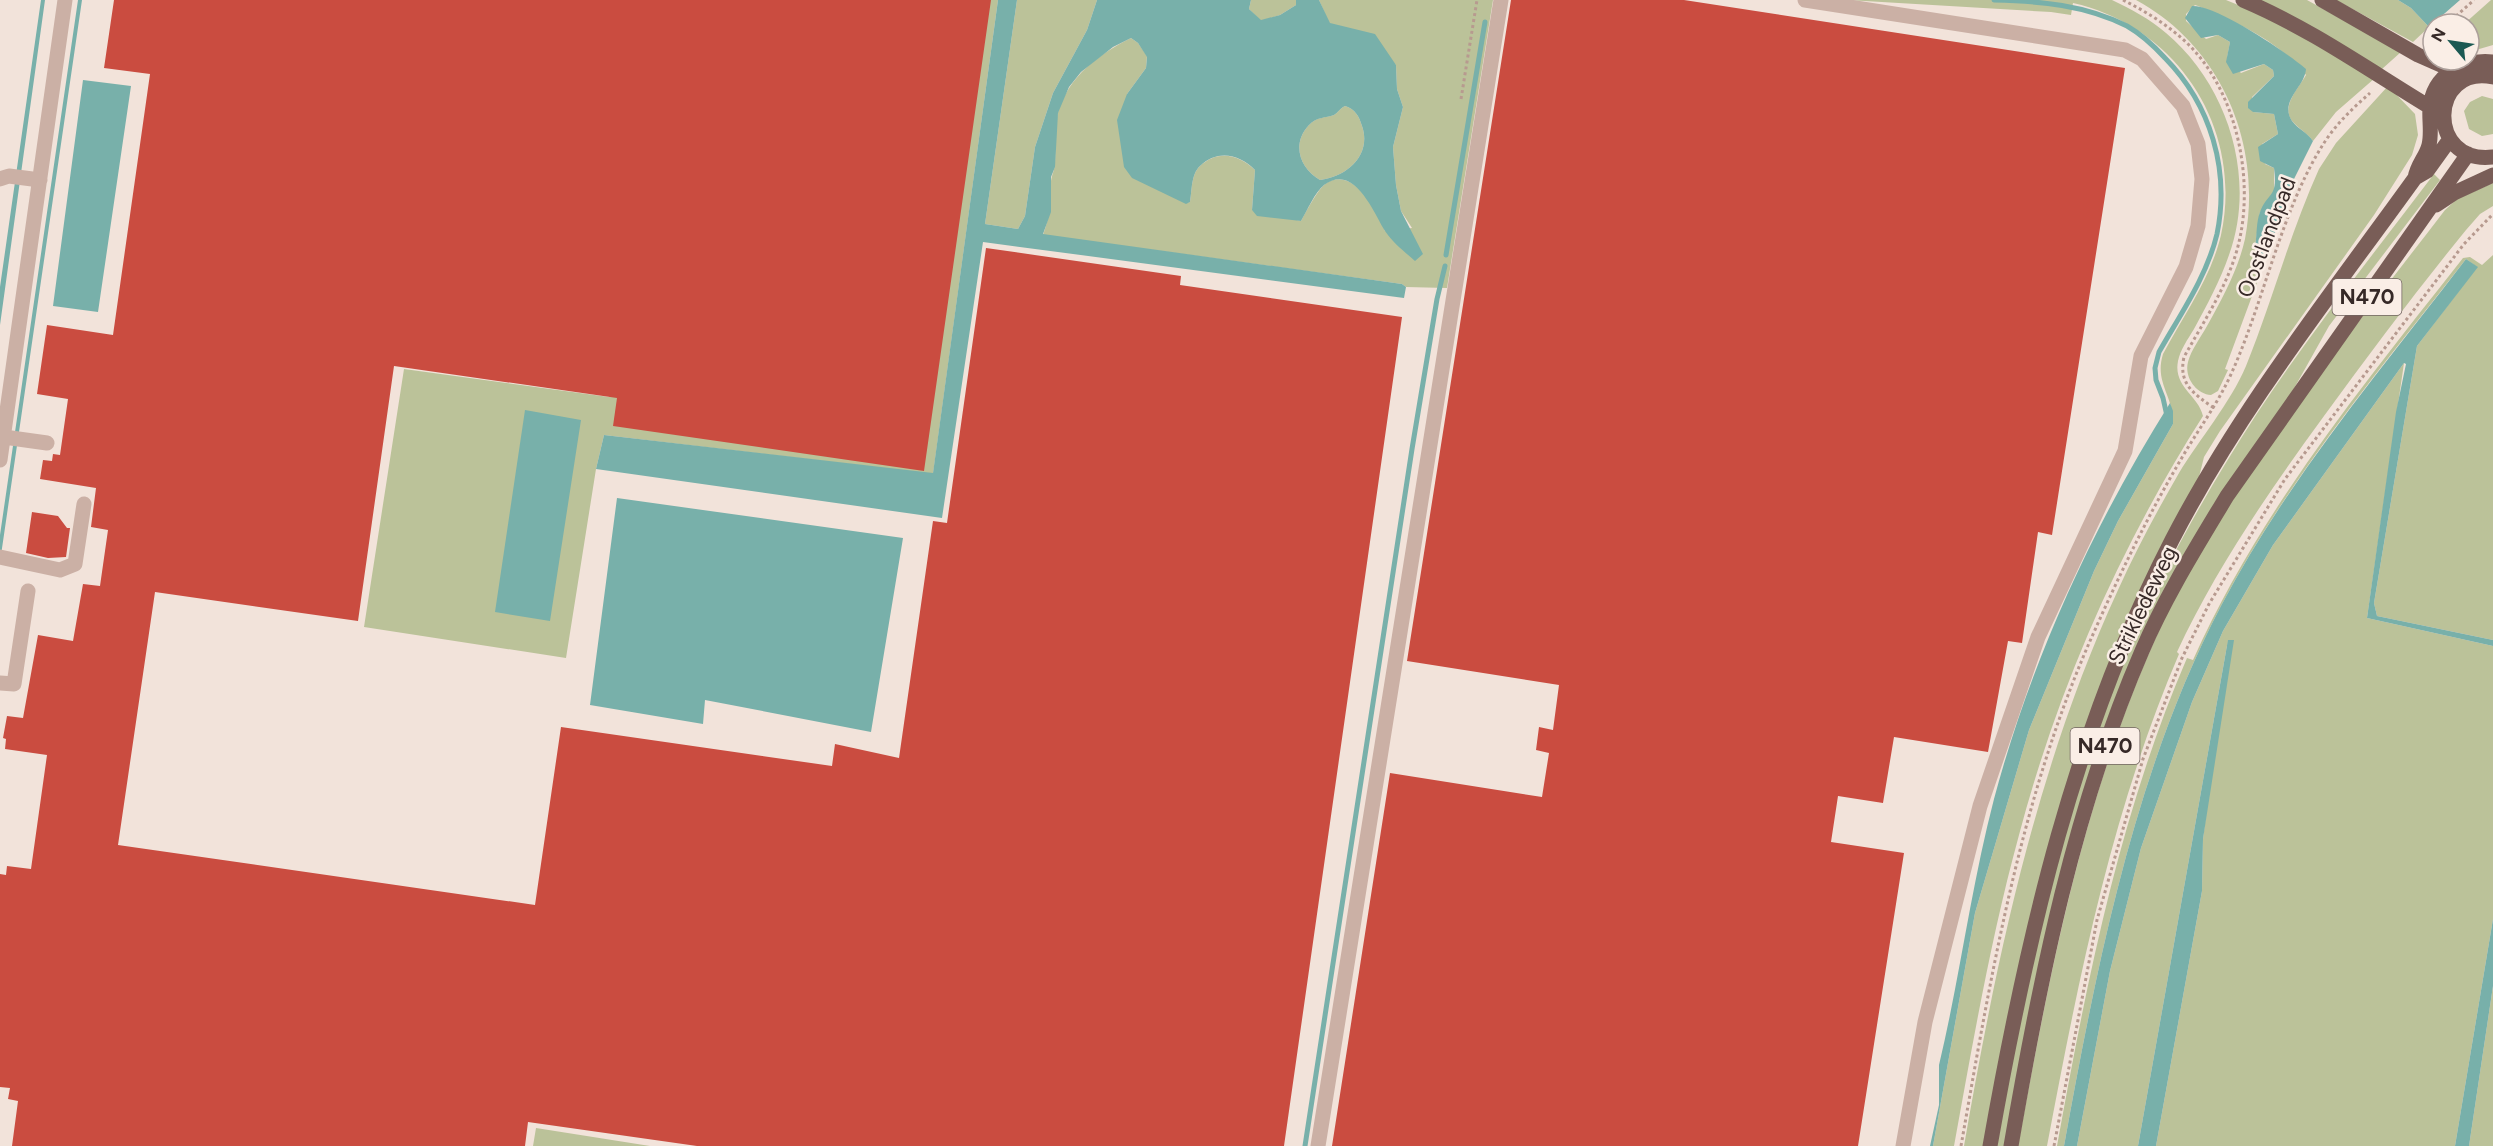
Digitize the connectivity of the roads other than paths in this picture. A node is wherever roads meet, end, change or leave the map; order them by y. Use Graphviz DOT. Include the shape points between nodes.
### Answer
graph roads {
  1 [pos="65,0"];
  2 [pos="1501,0"];
  3 [pos="1805,0"];
  4 [pos="2243,0"];
  5 [pos="2322,0"];
  6 [pos="2421,56"];
  7 [pos="2450,72"];
  8 [pos="2493,77"];
  9 [pos="2437,111"];
  10 [pos="2450,139"];
  11 [pos="2468,154"];
  12 [pos="2493,157"];
  13 [pos="2493,175"];
  14 [pos="4,178"];
  15 [pos="2415,178"];
  16 [pos="33,179"];
  17 [pos="2433,207"];
  18 [pos="4,366"];
  19 [pos="12,438"];
  20 [pos="47,443"];
  21 [pos="0,460"];
  22 [pos="84,504"];
  23 [pos="2,558"];
  24 [pos="28,591"];
  25 [pos="0,683"];
  26 [pos="1318,1146"];
  27 [pos="1903,1146"];
  28 [pos="1990,1146"];
  29 [pos="2012,1146"];
  1 -- 16 [label="street"];
  2 -- 26 [label="street"];
  3 -- 27 [label="street" via="2125,50 2142,59 2183,106 2198,144 2202,179 2198,226 2186,267 2141,356 2126,451 2038,637 1980,806 1925,1022"];
  4 -- 9 [label="main road" via="2313,35"];
  5 -- 6 [label="main road"];
  7 -- 9 [label="main road, N470" via="2436,88"];
  8 -- 9 [label="main road, N470" via="2475,75 2462,81"];
  9 -- 10 [label="main road"];
  9 -- 15 [label="main road, Strikledeweg / N470"];
  10 -- 11 [label="main road"];
  10 -- 15 [label="main road, Strikledeweg / N470" via="2427,171"];
  11 -- 12 [label="main road"];
  11 -- 17 [label="main road, Strikledeweg / N470"];
  13 -- 17 [label="main road, N470"];
  14 -- 16 [label="street"];
  15 -- 28 [label="main road, Strikledeweg / N470" via="2274,371 2173,539 2124,641 2087,736 2044,882"];
  16 -- 18 [label="street"];
  17 -- 29 [label="main road, Strikledeweg / N470" via="2227,496 2143,648 2106,744 2060,899"];
  18 -- 19 [label="street"];
  19 -- 20 [label="street"];
  19 -- 21 [label="street"];
  22 -- 23 [label="street" via="75,564 60,570"];
  24 -- 25 [label="street" via="14,684"];
}
